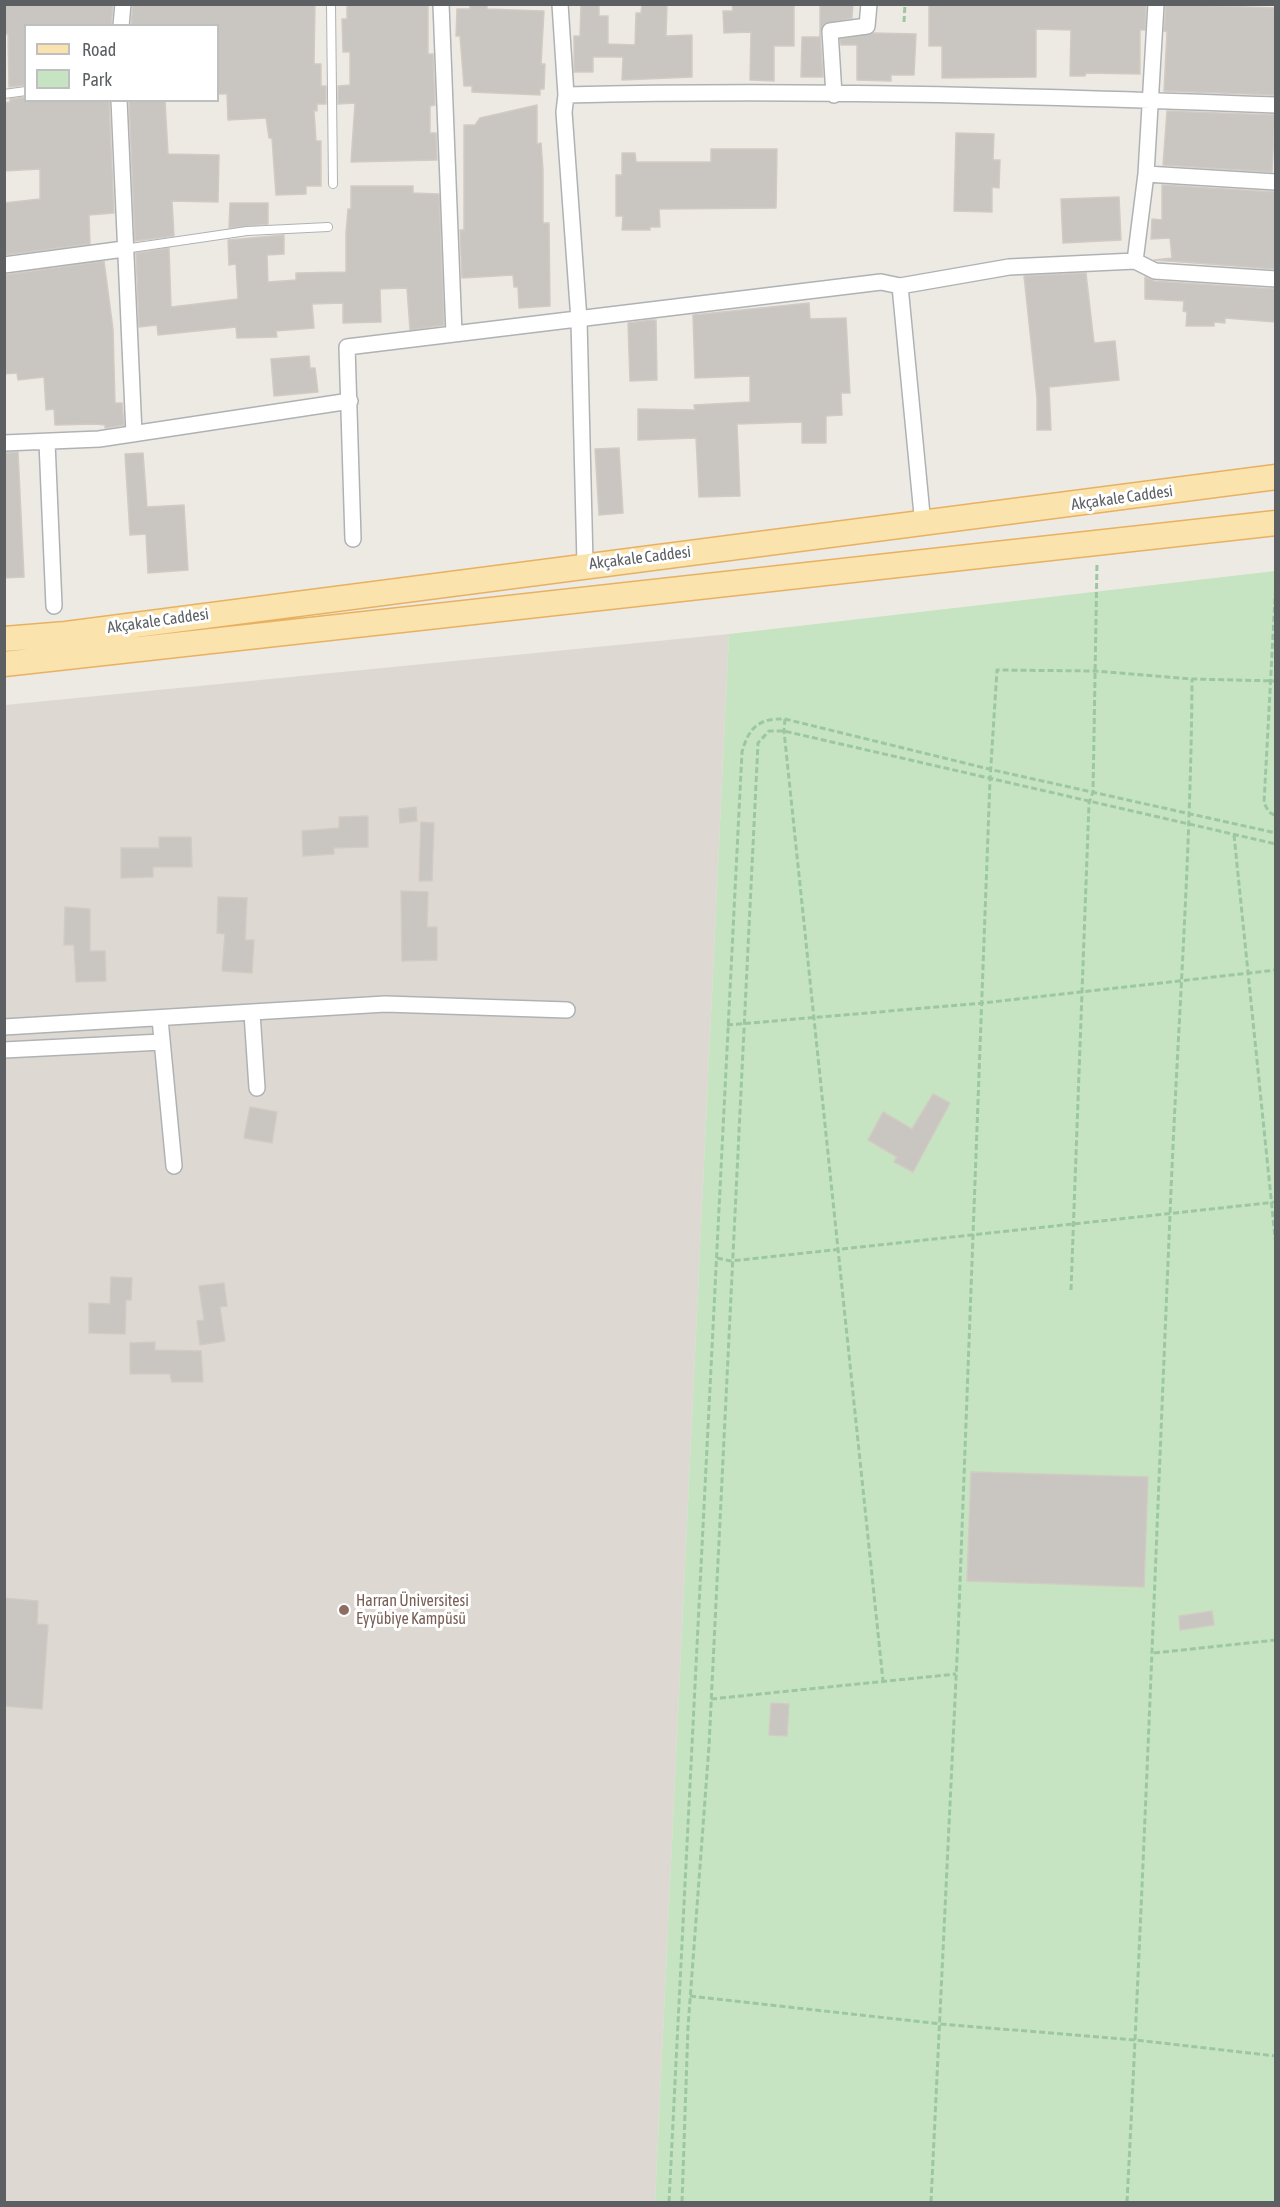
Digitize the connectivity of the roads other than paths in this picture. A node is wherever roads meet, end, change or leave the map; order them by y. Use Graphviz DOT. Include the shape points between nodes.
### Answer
graph roads {
  1 [pos="123,4"];
  2 [pos="331,4"];
  3 [pos="441,4"];
  4 [pos="560,4"];
  5 [pos="869,4"];
  6 [pos="1156,4"];
  7 [pos="122,24"];
  8 [pos="24,91"];
  9 [pos="4,94"];
  10 [pos="566,95"];
  11 [pos="834,95"];
  12 [pos="1152,100"];
  13 [pos="119,102"];
  14 [pos="1275,105"];
  15 [pos="1146,174"];
  16 [pos="1275,182"];
  17 [pos="333,184"];
  18 [pos="327,227"];
  19 [pos="124,249"];
  20 [pos="1135,261"];
  21 [pos="4,265"];
  22 [pos="1275,279"];
  23 [pos="900,286"];
  24 [pos="579,320"];
  25 [pos="454,334"];
  26 [pos="350,401"];
  27 [pos="134,434"];
  28 [pos="47,442"];
  29 [pos="4,444"];
  30 [pos="1275,477"];
  31 [pos="1275,523"];
  32 [pos="923,525"];
  33 [pos="353,539"];
  34 [pos="585,564"];
  35 [pos="54,606"];
  36 [pos="4,639"];
  37 [pos="4,664"];
  38 [pos="567,1010"];
  39 [pos="252,1013"];
  40 [pos="160,1019"];
  41 [pos="4,1027"];
  42 [pos="162,1042"];
  43 [pos="4,1050"];
  44 [pos="257,1088"];
  45 [pos="174,1166"];
  1 -- 7 [label="street"];
  2 -- 17 [label="lane"];
  3 -- 25 [label="street"];
  4 -- 10 [label="street"];
  5 -- 11 [label="street" via="867,27 830,31"];
  6 -- 12 [label="street"];
  8 -- 9 [label="lane"];
  10 -- 11 [label="street"];
  10 -- 24 [label="street"];
  11 -- 12 [label="street"];
  12 -- 14 [label="street"];
  12 -- 15 [label="street"];
  13 -- 19 [label="street"];
  15 -- 16 [label="street"];
  15 -- 20 [label="street"];
  18 -- 19 [label="lane" via="247,231"];
  19 -- 21 [label="street"];
  19 -- 27 [label="street"];
  20 -- 22 [label="street" via="1155,271"];
  20 -- 23 [label="street" via="1009,267"];
  23 -- 24 [label="street" via="881,282"];
  23 -- 32 [label="street"];
  24 -- 25 [label="street"];
  24 -- 34 [label="street"];
  25 -- 26 [label="street" via="347,347"];
  26 -- 27 [label="street"];
  26 -- 33 [label="street"];
  27 -- 28 [label="street"];
  28 -- 29 [label="street"];
  28 -- 35 [label="street"];
  30 -- 32 [label="main road, Akçakale Caddesi"];
  31 -- 37 [label="main road, Akçakale Caddesi"];
  32 -- 34 [label="main road, Akçakale Caddesi"];
  34 -- 36 [label="main road, Akçakale Caddesi"];
  38 -- 39 [label="street" via="385,1004"];
  39 -- 40 [label="street"];
  39 -- 44 [label="street"];
  40 -- 41 [label="street"];
  40 -- 42 [label="street"];
  42 -- 43 [label="street"];
  42 -- 45 [label="street"];
}
